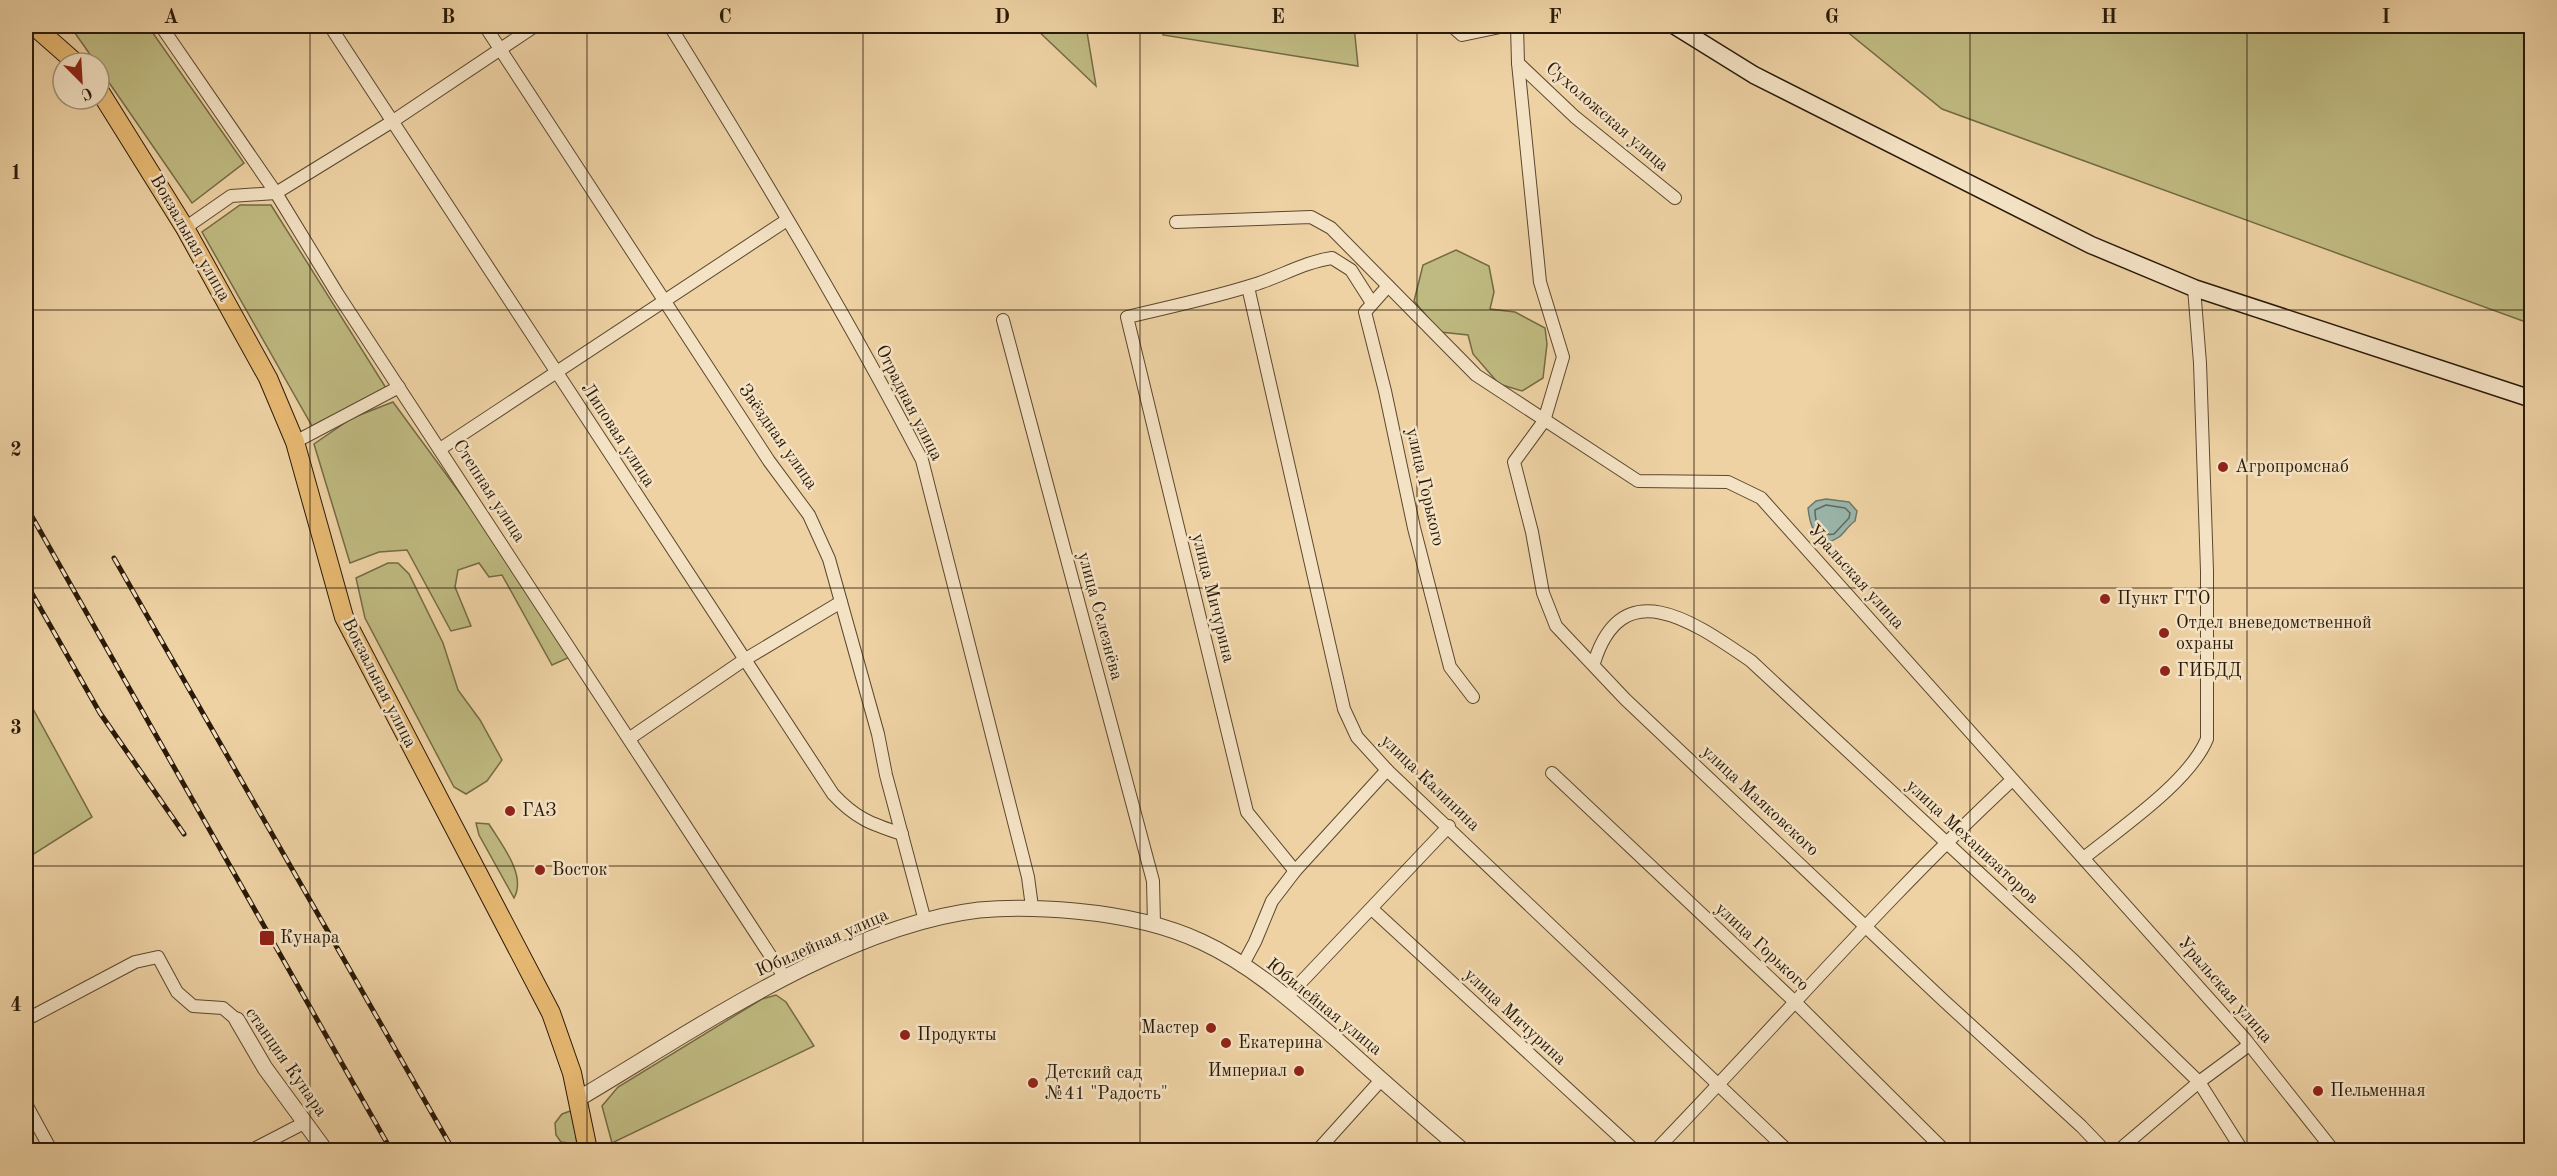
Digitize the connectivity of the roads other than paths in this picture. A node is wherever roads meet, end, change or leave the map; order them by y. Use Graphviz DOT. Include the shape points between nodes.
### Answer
graph roads {
  1 [pos="34,26"];
  2 [pos="161,26"];
  3 [pos="330,26"];
  4 [pos="485,26"];
  5 [pos="535,26"];
  6 [pos="670,26"];
  7 [pos="1452,26"];
  8 [pos="1505,26"];
  9 [pos="1517,26"];
  10 [pos="1675,26"];
  11 [pos="500,47"];
  12 [pos="62,51"];
  13 [pos="1518,63"];
  14 [pos="111,109"];
  15 [pos="393,121"];
  16 [pos="276,193"];
  17 [pos="1675,198"];
  18 [pos="787,220"];
  19 [pos="1176,222"];
  20 [pos="185,228"];
  21 [pos="1388,286"];
  22 [pos="1248,287"];
  23 [pos="2194,288"];
  24 [pos="664,299"];
  25 [pos="1372,303"];
  26 [pos="1003,320"];
  27 [pos="556,372"];
  28 [pos="399,387"];
  29 [pos="2532,399"];
  30 [pos="1544,421"];
  31 [pos="295,442"];
  32 [pos="440,449"];
  33 [pos="841,602"];
  34 [pos="744,660"];
  35 [pos="1594,663"];
  36 [pos="1473,697"];
  37 [pos="630,738"];
  38 [pos="1387,770"];
  39 [pos="1552,773"];
  40 [pos="2012,780"];
  41 [pos="1449,826"];
  42 [pos="902,834"];
  43 [pos="1946,842"];
  44 [pos="2085,857"];
  45 [pos="1295,871"];
  46 [pos="1032,908"];
  47 [pos="1372,909"];
  48 [pos="925,921"];
  49 [pos="1154,924"];
  50 [pos="1866,925"];
  51 [pos="1242,966"];
  52 [pos="785,978"];
  53 [pos="1287,997"];
  54 [pos="1795,1002"];
  55 [pos="33,1017"];
  56 [pos="237,1020"];
  57 [pos="2249,1045"];
  58 [pos="1382,1080"];
  59 [pos="2199,1082"];
  60 [pos="1720,1084"];
  61 [pos="578,1099"];
  62 [pos="26,1104"];
  63 [pos="304,1123"];
  64 [pos="51,1150"];
  65 [pos="252,1150"];
  66 [pos="325,1150"];
  67 [pos="588,1150"];
  68 [pos="1318,1150"];
  69 [pos="1462,1150"];
  70 [pos="1634,1150"];
  71 [pos="1656,1150"];
  72 [pos="1787,1150"];
  73 [pos="1944,1150"];
  74 [pos="2104,1150"];
  75 [pos="2119,1150"];
  76 [pos="2242,1150"];
  77 [pos="2333,1150"];
  1 -- 12 [label="main road"];
  2 -- 16 [label="street, Степная улица"];
  3 -- 15 [label="street, Липовая улица"];
  4 -- 11 [label="street, Звёздная улица"];
  5 -- 11 [label="street"];
  6 -- 18 [label="street, Отрадная улица"];
  7 -- 8 [label="street" via="1462,35"];
  9 -- 13 [label="street, Сухоложская улица"];
  10 -- 23 [label="main road" via="1754,75 1901,151 2091,245"];
  11 -- 15 [label="street"];
  11 -- 24 [label="street, Звёздная улица"];
  13 -- 17 [label="street, Сухоложская улица" via="1575,117"];
  13 -- 30 [label="street" via="1540,282 1563,357"];
  14 -- 20 [label="main road, Вокзальная улица"];
  15 -- 16 [label="street"];
  15 -- 27 [label="street, Липовая улица"];
  16 -- 20 [label="street" via="231,196"];
  16 -- 28 [label="street, Степная улица"];
  18 -- 24 [label="street"];
  18 -- 46 [label="street, Отрадная улица" via="922,460 1028,877"];
  19 -- 21 [label="street, Уральская улица" via="1311,217 1331,228"];
  20 -- 31 [label="main road, Вокзальная улица" via="268,378"];
  21 -- 25 [label="street"];
  21 -- 30 [label="street, Уральская улица" via="1476,375"];
  22 -- 25 [label="street" via="1284,276 1311,261 1332,258 1352,270"];
  22 -- 38 [label="street, улица Калинина" via="1344,709 1357,737"];
  22 -- 45 [label="street, улица Мичурина" via="1127,317 1247,812"];
  23 -- 29 [label="main road"];
  23 -- 44 [label="street" via="2207,571 2207,739 2200,756 2182,777"];
  24 -- 27 [label="street"];
  24 -- 33 [label="street, Звёздная улица" via="809,515 829,559"];
  25 -- 36 [label="street, улица Горького" via="1365,312 1436,614 1450,667"];
  26 -- 49 [label="street, улица Селезнёва" via="1153,881"];
  27 -- 32 [label="street"];
  27 -- 34 [label="street, Липовая улица"];
  28 -- 31 [label="street"];
  28 -- 32 [label="street, Степная улица"];
  30 -- 35 [label="street, улица Маяковского" via="1514,462 1543,593 1556,626"];
  30 -- 40 [label="street, Уральская улица" via="1638,481 1728,482 1761,498"];
  31 -- 61 [label="main road, Вокзальная улица" via="344,617 541,992 562,1042"];
  32 -- 37 [label="street, Степная улица"];
  33 -- 34 [label="street"];
  33 -- 42 [label="street, Звёздная улица"];
  34 -- 37 [label="street"];
  34 -- 42 [label="street, Липовая улица" via="833,794 850,813"];
  35 -- 43 [label="street, улица Механизаторов" via="1606,633 1617,620 1639,612 1664,612 1698,625 1751,662"];
  35 -- 50 [label="street, улица Маяковского" via="1625,699"];
  37 -- 52 [label="street, Степная улица"];
  38 -- 41 [label="street, улица Калинина"];
  38 -- 45 [label="street"];
  39 -- 54 [label="street, улица Горького"];
  40 -- 43 [label="street"];
  40 -- 44 [label="street, Уральская улица"];
  41 -- 47 [label="street"];
  41 -- 60 [label="street, улица Калинина"];
  42 -- 48 [label="street, Звёздная улица"];
  43 -- 50 [label="street"];
  43 -- 59 [label="street, улица Механизаторов"];
  44 -- 57 [label="street, Уральская улица"];
  45 -- 51 [label="street" via="1272,901"];
  46 -- 48 [label="street, Юбилейная улица" via="978,910"];
  46 -- 49 [label="street, Юбилейная улица" via="1104,914"];
  47 -- 53 [label="street"];
  47 -- 70 [label="street, улица Мичурина"];
  48 -- 52 [label="street, Юбилейная улица" via="879,935"];
  49 -- 51 [label="street, Юбилейная улица" via="1202,942"];
  50 -- 54 [label="street"];
  50 -- 74 [label="street, улица Маяковского"];
  51 -- 53 [label="street, Юбилейная улица"];
  52 -- 61 [label="street, Юбилейная улица"];
  53 -- 58 [label="street, Юбилейная улица"];
  54 -- 60 [label="street"];
  54 -- 73 [label="street, улица Горького"];
  55 -- 56 [label="street, станция Кунара" via="135,962 158,957 177,992 193,1006 223,1008"];
  56 -- 63 [label="street, станция Кунара"];
  57 -- 59 [label="street"];
  57 -- 77 [label="street, Уральская улица"];
  58 -- 68 [label="street"];
  58 -- 69 [label="street, Юбилейная улица"];
  59 -- 75 [label="street"];
  59 -- 76 [label="street, улица Механизаторов"];
  60 -- 71 [label="street"];
  60 -- 72 [label="street, улица Калинина"];
  61 -- 67 [label="main road, Вокзальная улица"];
  62 -- 64 [label="street"];
  63 -- 65 [label="street"];
  63 -- 66 [label="street, станция Кунара"];
}
